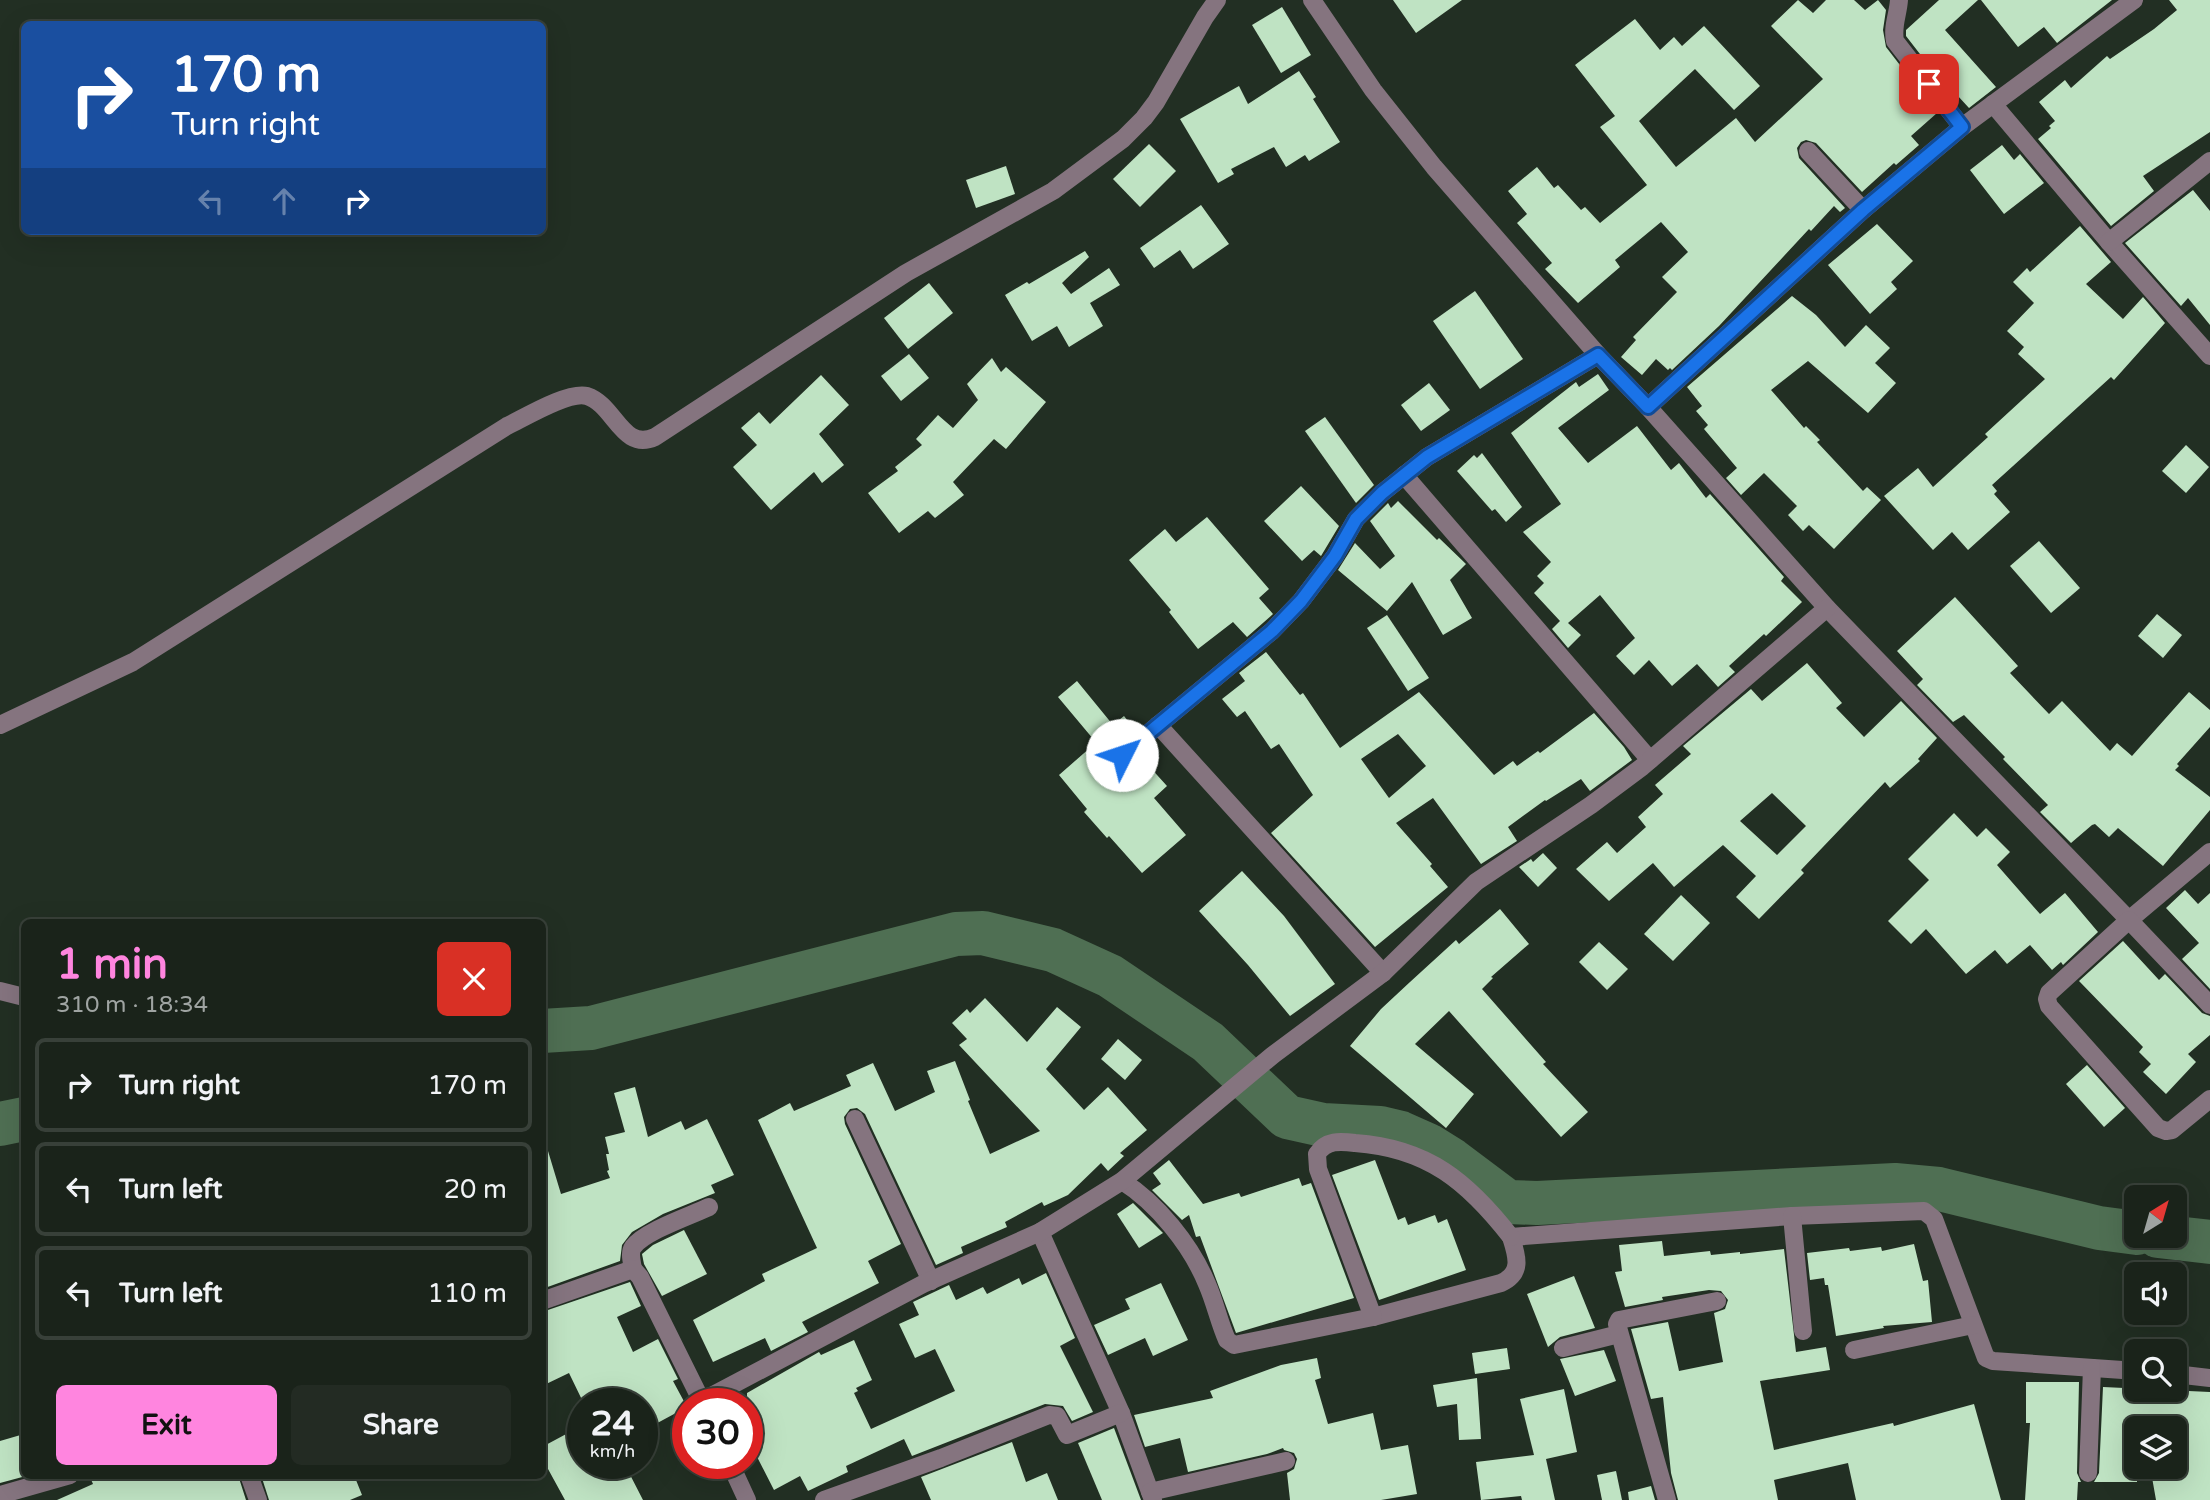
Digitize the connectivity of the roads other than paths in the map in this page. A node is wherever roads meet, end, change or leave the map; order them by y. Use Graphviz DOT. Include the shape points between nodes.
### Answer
graph roads {
  1 [pos="1217,0"];
  2 [pos="1312,0"];
  3 [pos="1899,0"];
  4 [pos="2134,0"];
  5 [pos="1993,104"];
  6 [pos="1962,127"];
  7 [pos="1808,151"];
  8 [pos="2210,161"];
  9 [pos="1863,210"];
  10 [pos="2109,242"];
  11 [pos="1598,355"];
  12 [pos="2210,356"];
  13 [pos="1648,407"];
  14 [pos="1404,475"];
  15 [pos="1827,608"];
  16 [pos="0,725"];
  17 [pos="1158,725"];
  18 [pos="1122,755"];
  19 [pos="1650,761"];
  20 [pos="2210,852"];
  21 [pos="2129,920"];
  22 [pos="1383,973"];
  23 [pos="0,991"];
  24 [pos="21,996"];
  25 [pos="2210,1005"];
  26 [pos="2210,1099"];
  27 [pos="855,1119"];
  28 [pos="1122,1181"];
  29 [pos="709,1207"];
  30 [pos="1792,1216"];
  31 [pos="1040,1231"];
  32 [pos="1511,1237"];
  33 [pos="633,1269"];
  34 [pos="931,1281"];
  35 [pos="546,1300"];
  36 [pos="1717,1301"];
  37 [pos="1373,1317"];
  38 [pos="1973,1325"];
  39 [pos="1803,1331"];
  40 [pos="1619,1334"];
  41 [pos="1563,1348"];
  42 [pos="1854,1350"];
  43 [pos="2092,1368"];
  44 [pos="2124,1370"];
  45 [pos="2187,1375"];
  46 [pos="2210,1378"];
  47 [pos="695,1388"];
  48 [pos="728,1388"];
  49 [pos="1121,1413"];
  50 [pos="1286,1461"];
  51 [pos="2088,1473"];
  52 [pos="55,1479"];
  53 [pos="250,1479"];
  54 [pos="737,1479"];
  55 [pos="0,1494"];
  56 [pos="1151,1496"];
  57 [pos="258,1500"];
  58 [pos="747,1500"];
  59 [pos="824,1500"];
  60 [pos="1667,1500"];
  1 -- 16 [label="street" via="1156,102 1123,139 1053,191 906,272 654,437 633,440 587,396 572,396 507,426 133,662"];
  2 -- 11 [label="street" via="1373,90 1434,167"];
  3 -- 6 [label="street" via="1892,29 1895,41"];
  4 -- 5 [label="street"];
  5 -- 6 [label="street"];
  5 -- 10 [label="street"];
  6 -- 9 [label="street"];
  7 -- 9 [label="street"];
  8 -- 10 [label="street"];
  9 -- 13 [label="street"];
  10 -- 12 [label="street"];
  11 -- 13 [label="street"];
  11 -- 14 [label="street"];
  13 -- 15 [label="street"];
  14 -- 17 [label="street" via="1356,519 1301,601 1272,631"];
  14 -- 19 [label="street"];
  15 -- 19 [label="street"];
  15 -- 21 [label="street"];
  17 -- 18 [label="street"];
  17 -- 22 [label="street"];
  19 -- 22 [label="street" via="1476,882"];
  20 -- 21 [label="street"];
  21 -- 25 [label="street"];
  21 -- 26 [label="street" via="2049,993 2049,1006 2158,1128 2172,1130"];
  22 -- 28 [label="street" via="1273,1055"];
  23 -- 24 [label="street"];
  27 -- 34 [label="street"];
  28 -- 31 [label="street"];
  28 -- 37 [label="street" via="1149,1203 1183,1242 1234,1345"];
  29 -- 33 [label="street" via="634,1245"];
  30 -- 32 [label="street"];
  30 -- 38 [label="street" via="1927,1212 1934,1219"];
  30 -- 39 [label="street"];
  31 -- 34 [label="street"];
  31 -- 49 [label="street"];
  32 -- 37 [label="street" via="1518,1261 1507,1280"];
  32 -- 37 [label="street" via="1474,1193 1431,1162 1373,1144 1324,1146 1317,1154 1318,1169"];
  33 -- 35 [label="street"];
  33 -- 47 [label="street"];
  34 -- 48 [label="street"];
  36 -- 40 [label="street" via="1619,1320"];
  38 -- 42 [label="street"];
  38 -- 43 [label="street" via="1989,1360"];
  40 -- 41 [label="street"];
  40 -- 60 [label="street"];
  43 -- 44 [label="street"];
  43 -- 51 [label="street"];
  45 -- 46 [label="street"];
  49 -- 56 [label="street"];
  49 -- 59 [label="street" via="1067,1435 1057,1416 1049,1415"];
  50 -- 56 [label="street"];
  52 -- 55 [label="street"];
  53 -- 57 [label="street"];
  54 -- 58 [label="street"];
}
